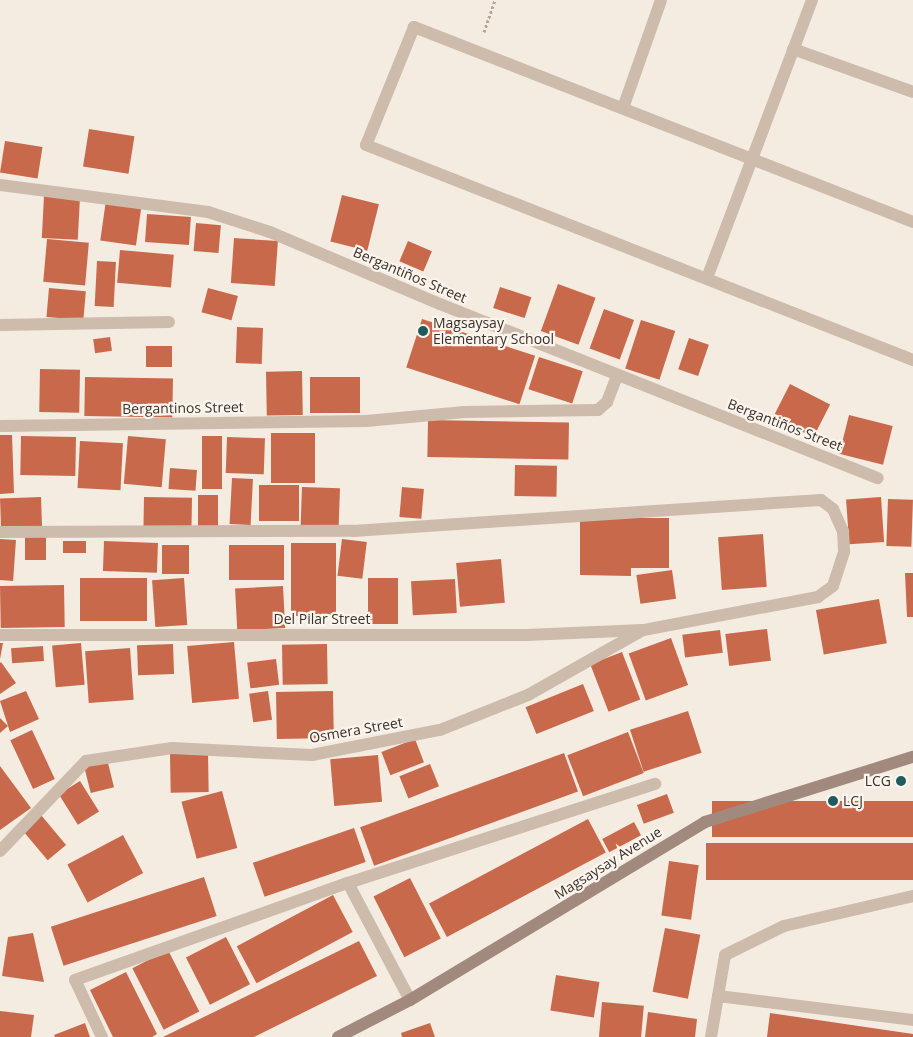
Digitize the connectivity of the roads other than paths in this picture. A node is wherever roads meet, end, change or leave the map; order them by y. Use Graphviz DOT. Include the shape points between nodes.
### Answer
graph roads {
  1 [pos="661,0"];
  2 [pos="812,0"];
  3 [pos="794,49"];
  4 [pos="913,92"];
  5 [pos="623,108"];
  6 [pos="752,157"];
  7 [pos="0,185"];
  8 [pos="913,222"];
  9 [pos="707,278"];
  10 [pos="169,322"];
  11 [pos="0,325"];
  12 [pos="913,360"];
  13 [pos="616,376"];
  14 [pos="0,426"];
  15 [pos="878,478"];
  16 [pos="0,532"];
  17 [pos="643,630"];
  18 [pos="0,635"];
  19 [pos="913,757"];
  20 [pos="654,784"];
  21 [pos="0,851"];
  22 [pos="348,883"];
  23 [pos="913,896"];
  24 [pos="718,996"];
  25 [pos="410,1000"];
  26 [pos="913,1020"];
  27 [pos="102,1037"];
  28 [pos="338,1037"];
  29 [pos="712,1037"];
  1 -- 5 [label="street"];
  2 -- 3 [label="street"];
  3 -- 4 [label="street"];
  3 -- 6 [label="street"];
  5 -- 6 [label="street"];
  5 -- 9 [label="street" via="414,27 366,145"];
  6 -- 8 [label="street"];
  6 -- 9 [label="street"];
  7 -- 13 [label="street, Bergantiños Street" via="208,212 270,232"];
  9 -- 12 [label="street"];
  10 -- 11 [label="street"];
  13 -- 14 [label="street, Bergantinos Street" via="607,402 598,410 466,412 366,421"];
  13 -- 15 [label="street, Bergantiños Street"];
  16 -- 17 [label="street" via="353,531 820,500 833,509 844,531 844,552 833,586 818,597"];
  17 -- 18 [label="street, Del Pilar Street" via="526,635"];
  17 -- 21 [label="street, Osmera Street" via="528,695 440,730 312,755 172,748 86,761"];
  19 -- 25 [label="main road, Magsaysay Avenue" via="706,822"];
  20 -- 22 [label="street"];
  22 -- 25 [label="street"];
  22 -- 27 [label="street" via="75,980"];
  23 -- 24 [label="street" via="784,926 724,955"];
  24 -- 26 [label="street"];
  24 -- 29 [label="street"];
  25 -- 28 [label="main road, Magsaysay Avenue"];
}
